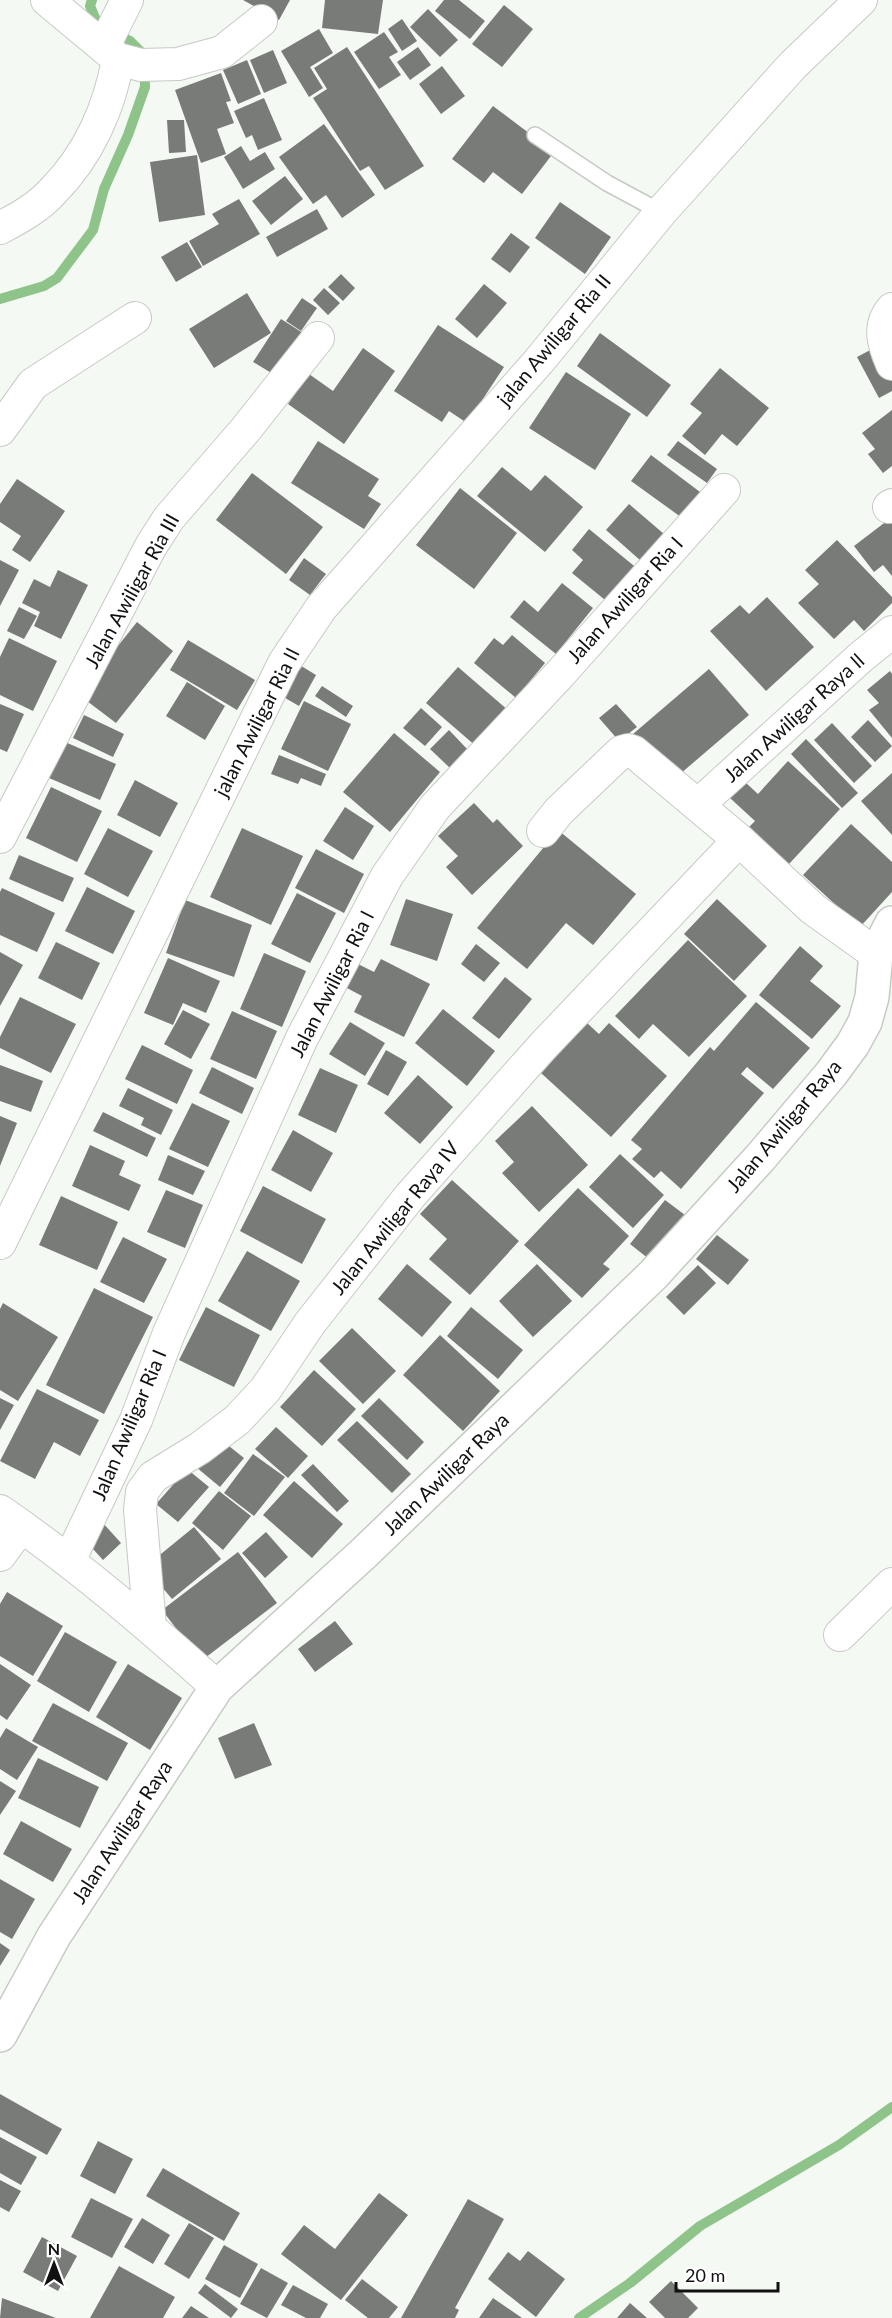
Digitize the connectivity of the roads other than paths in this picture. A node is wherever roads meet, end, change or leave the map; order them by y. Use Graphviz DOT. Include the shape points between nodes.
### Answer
graph roads {
  1 [pos="47,0"];
  2 [pos="127,0"];
  3 [pos="861,0"];
  4 [pos="261,21"];
  5 [pos="111,53"];
  6 [pos="535,135"];
  7 [pos="661,212"];
  8 [pos="0,228"];
  9 [pos="892,309"];
  10 [pos="135,318"];
  11 [pos="318,338"];
  12 [pos="892,364"];
  13 [pos="0,430"];
  14 [pos="724,490"];
  15 [pos="892,632"];
  16 [pos="698,805"];
  17 [pos="543,831"];
  18 [pos="0,837"];
  19 [pos="739,840"];
  20 [pos="892,923"];
  21 [pos="876,954"];
  22 [pos="0,1243"];
  23 [pos="11,1519"];
  24 [pos="0,1555"];
  25 [pos="69,1561"];
  26 [pos="892,1584"];
  27 [pos="150,1626"];
  28 [pos="840,1635"];
  29 [pos="218,1688"];
  30 [pos="0,2035"];
  1 -- 5 [label="street"];
  2 -- 5 [label="street"];
  3 -- 7 [label="street, jalan Awiligar Ria II" via="793,65"];
  4 -- 5 [label="street" via="222,52 178,64 141,65"];
  5 -- 8 [label="street" via="113,87 93,134 54,191"];
  6 -- 7 [label="lane" via="607,183"];
  7 -- 22 [label="street, jalan Awiligar Ria II" via="539,361 321,608 284,663"];
  9 -- 12 [label="street" via="883,328 882,344"];
  10 -- 13 [label="street" via="33,384"];
  11 -- 18 [label="street, Jalan Awiligar Ria III" via="169,518 151,546"];
  14 -- 25 [label="street, Jalan Awiligar Ria I" via="435,807 387,876 302,1038 169,1333 136,1419"];
  15 -- 16 [label="street, Jalan Awiligar Raya ll"];
  16 -- 17 [label="street" via="628,750 621,752"];
  16 -- 19 [label="street"];
  19 -- 21 [label="street" via="813,909"];
  19 -- 27 [label="street, Jalan Awiligar Raya IV" via="543,1046 410,1196 310,1323 265,1390 200,1448 153,1477 142,1492 140,1510"];
  20 -- 21 [label="street, Jalan Awiligar Raya"];
  21 -- 29 [label="street, Jalan Awiligar Raya" via="872,997 853,1044 752,1166 654,1274"];
  23 -- 24 [label="street"];
  23 -- 25 [label="street"];
  25 -- 27 [label="street"];
  26 -- 28 [label="street"];
  27 -- 29 [label="street"];
  29 -- 30 [label="street, Jalan Awiligar Raya" via="54,1936"];
}
